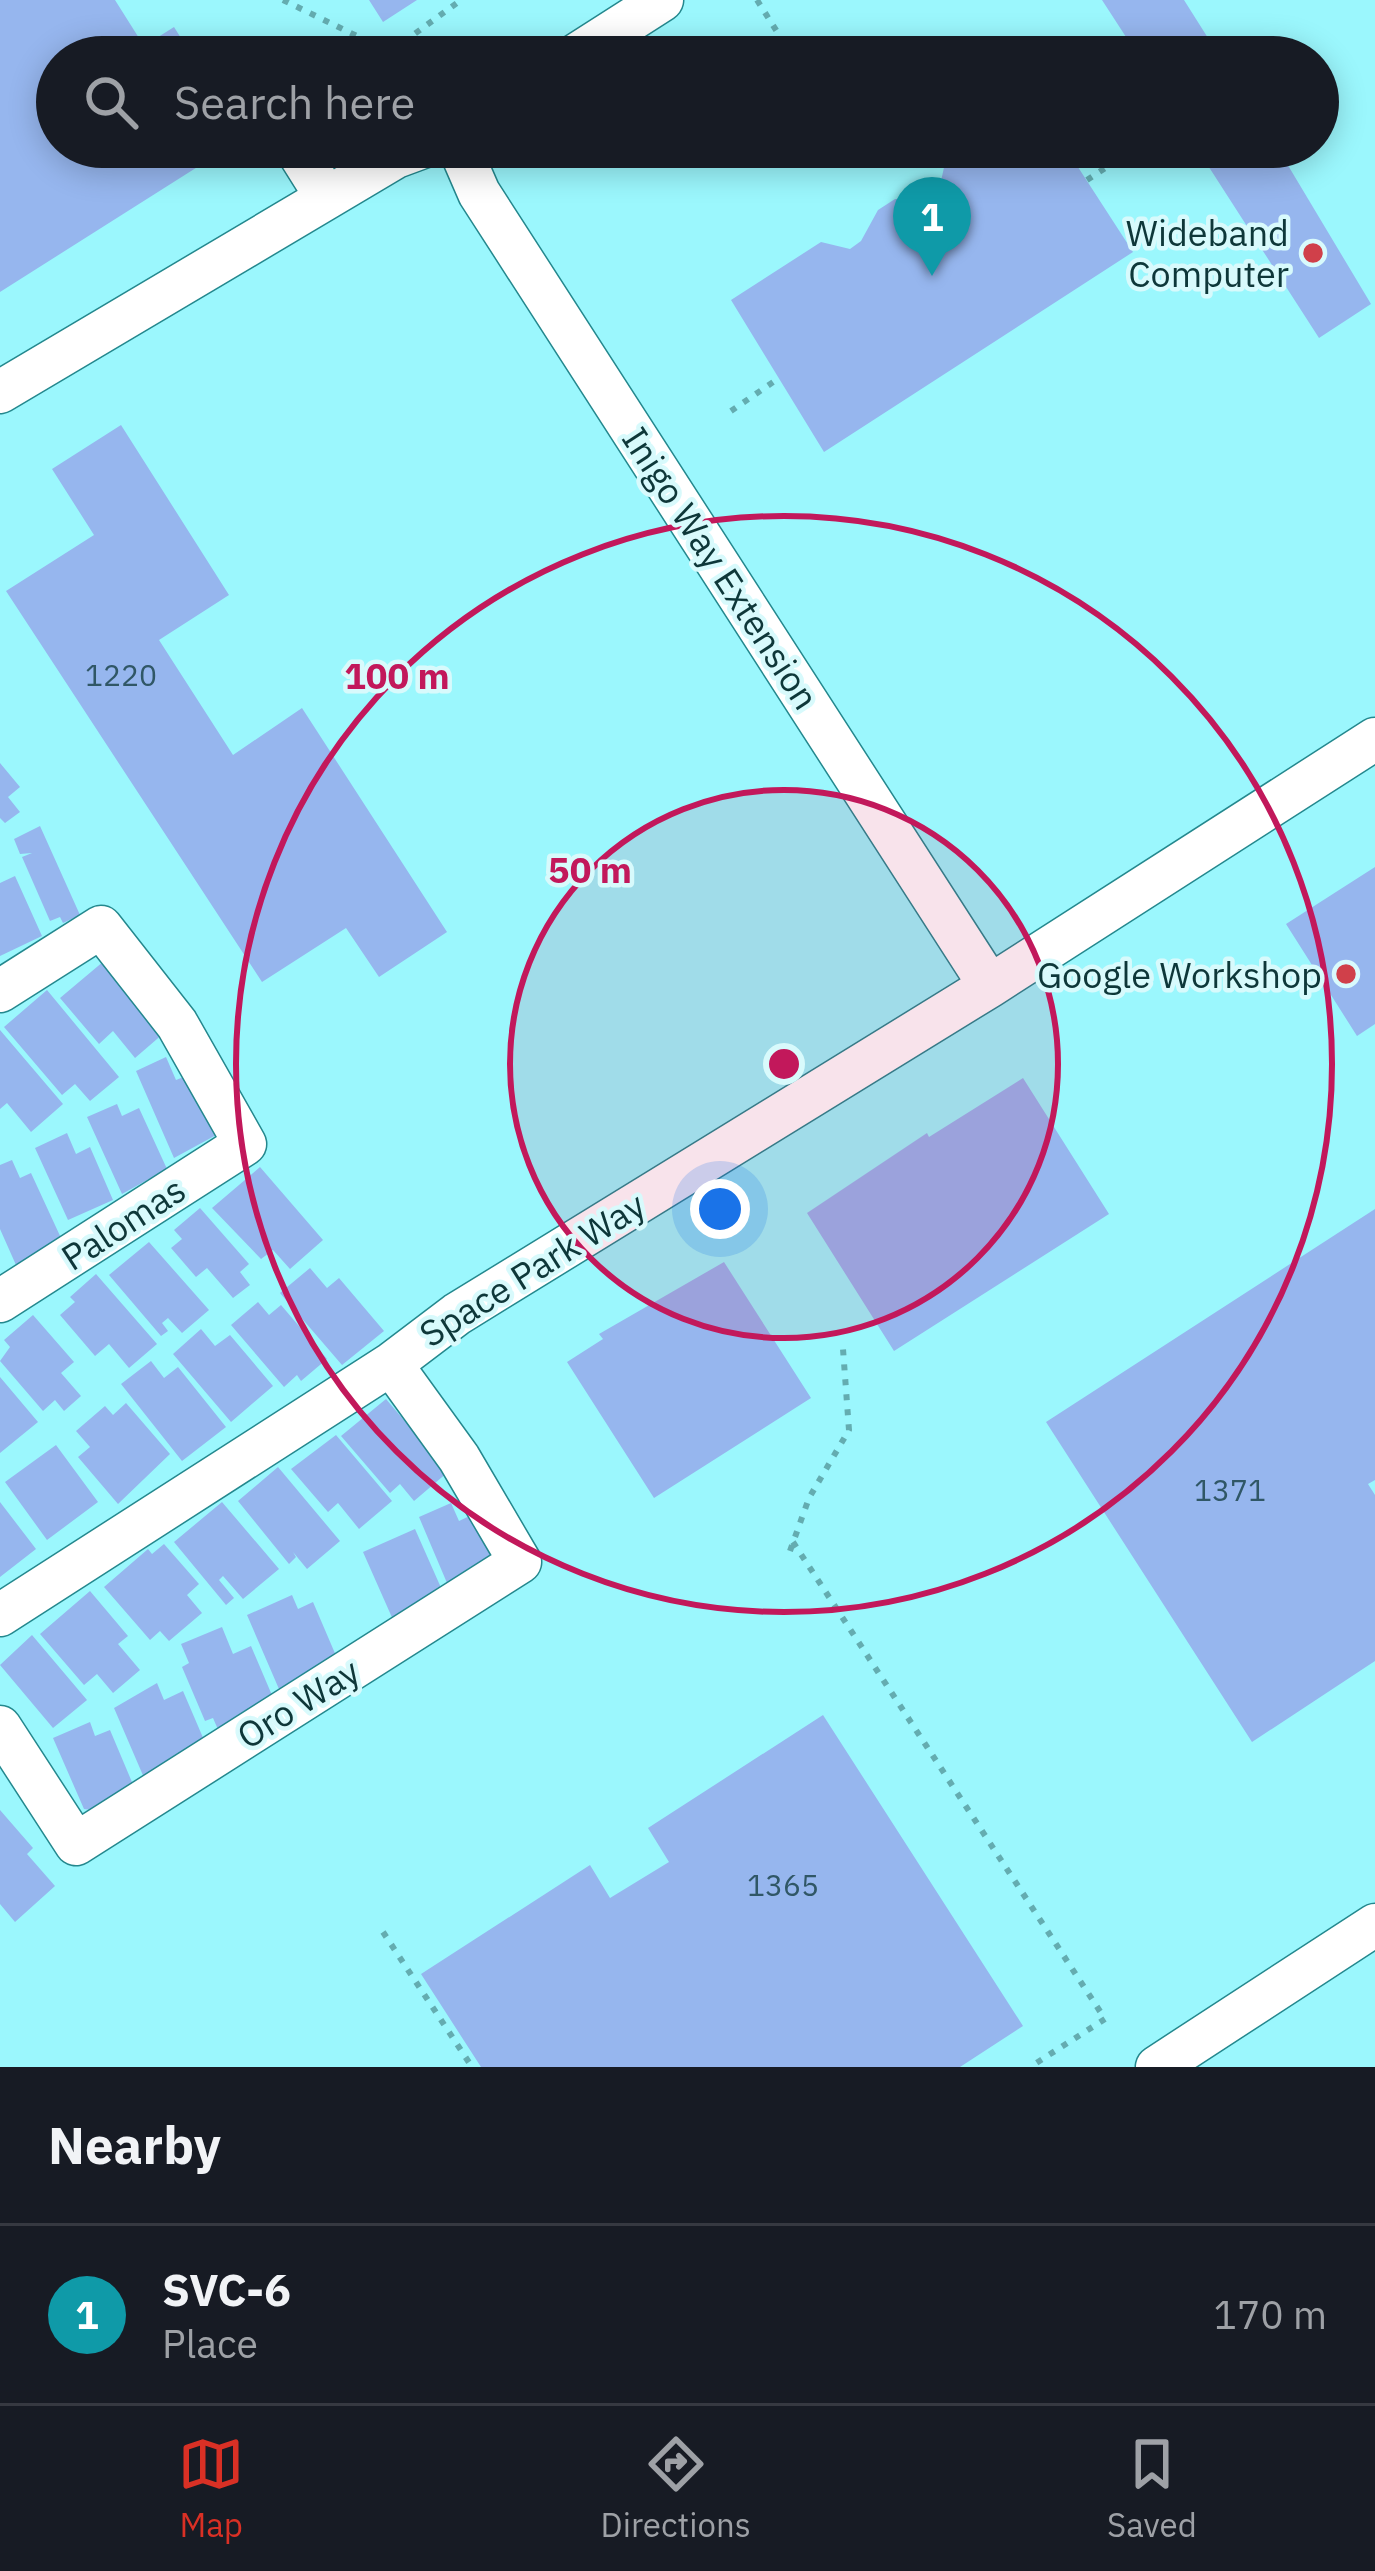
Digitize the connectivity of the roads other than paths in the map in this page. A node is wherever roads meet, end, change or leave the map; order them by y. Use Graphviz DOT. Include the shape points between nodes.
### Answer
graph roads {
  1 [pos="662,0"];
  2 [pos="606,36"];
  3 [pos="308,168"];
  4 [pos="383,168"];
  5 [pos="468,168"];
  6 [pos="327,198"];
  7 [pos="0,392"];
  8 [pos="1375,739"];
  9 [pos="990,986"];
  10 [pos="0,991"];
  11 [pos="0,1301"];
  12 [pos="399,1356"];
  13 [pos="0,1615"];
  14 [pos="6,1751"];
  15 [pos="1375,1925"];
  16 [pos="1157,2067"];
  1 -- 2 [label="street"];
  3 -- 6 [label="street"];
  4 -- 6 [label="street"];
  5 -- 9 [label="street, Inigo Way Extension"];
  6 -- 7 [label="street"];
  8 -- 9 [label="street, Space Park Way"];
  9 -- 12 [label="street, Space Park Way"];
  10 -- 11 [label="street, Palomas" via="101,927 177,1024 245,1144"];
  12 -- 13 [label="street, Space Park Way"];
  12 -- 14 [label="street, Oro Way" via="520,1562 76,1844"];
  15 -- 16 [label="street"];
}
